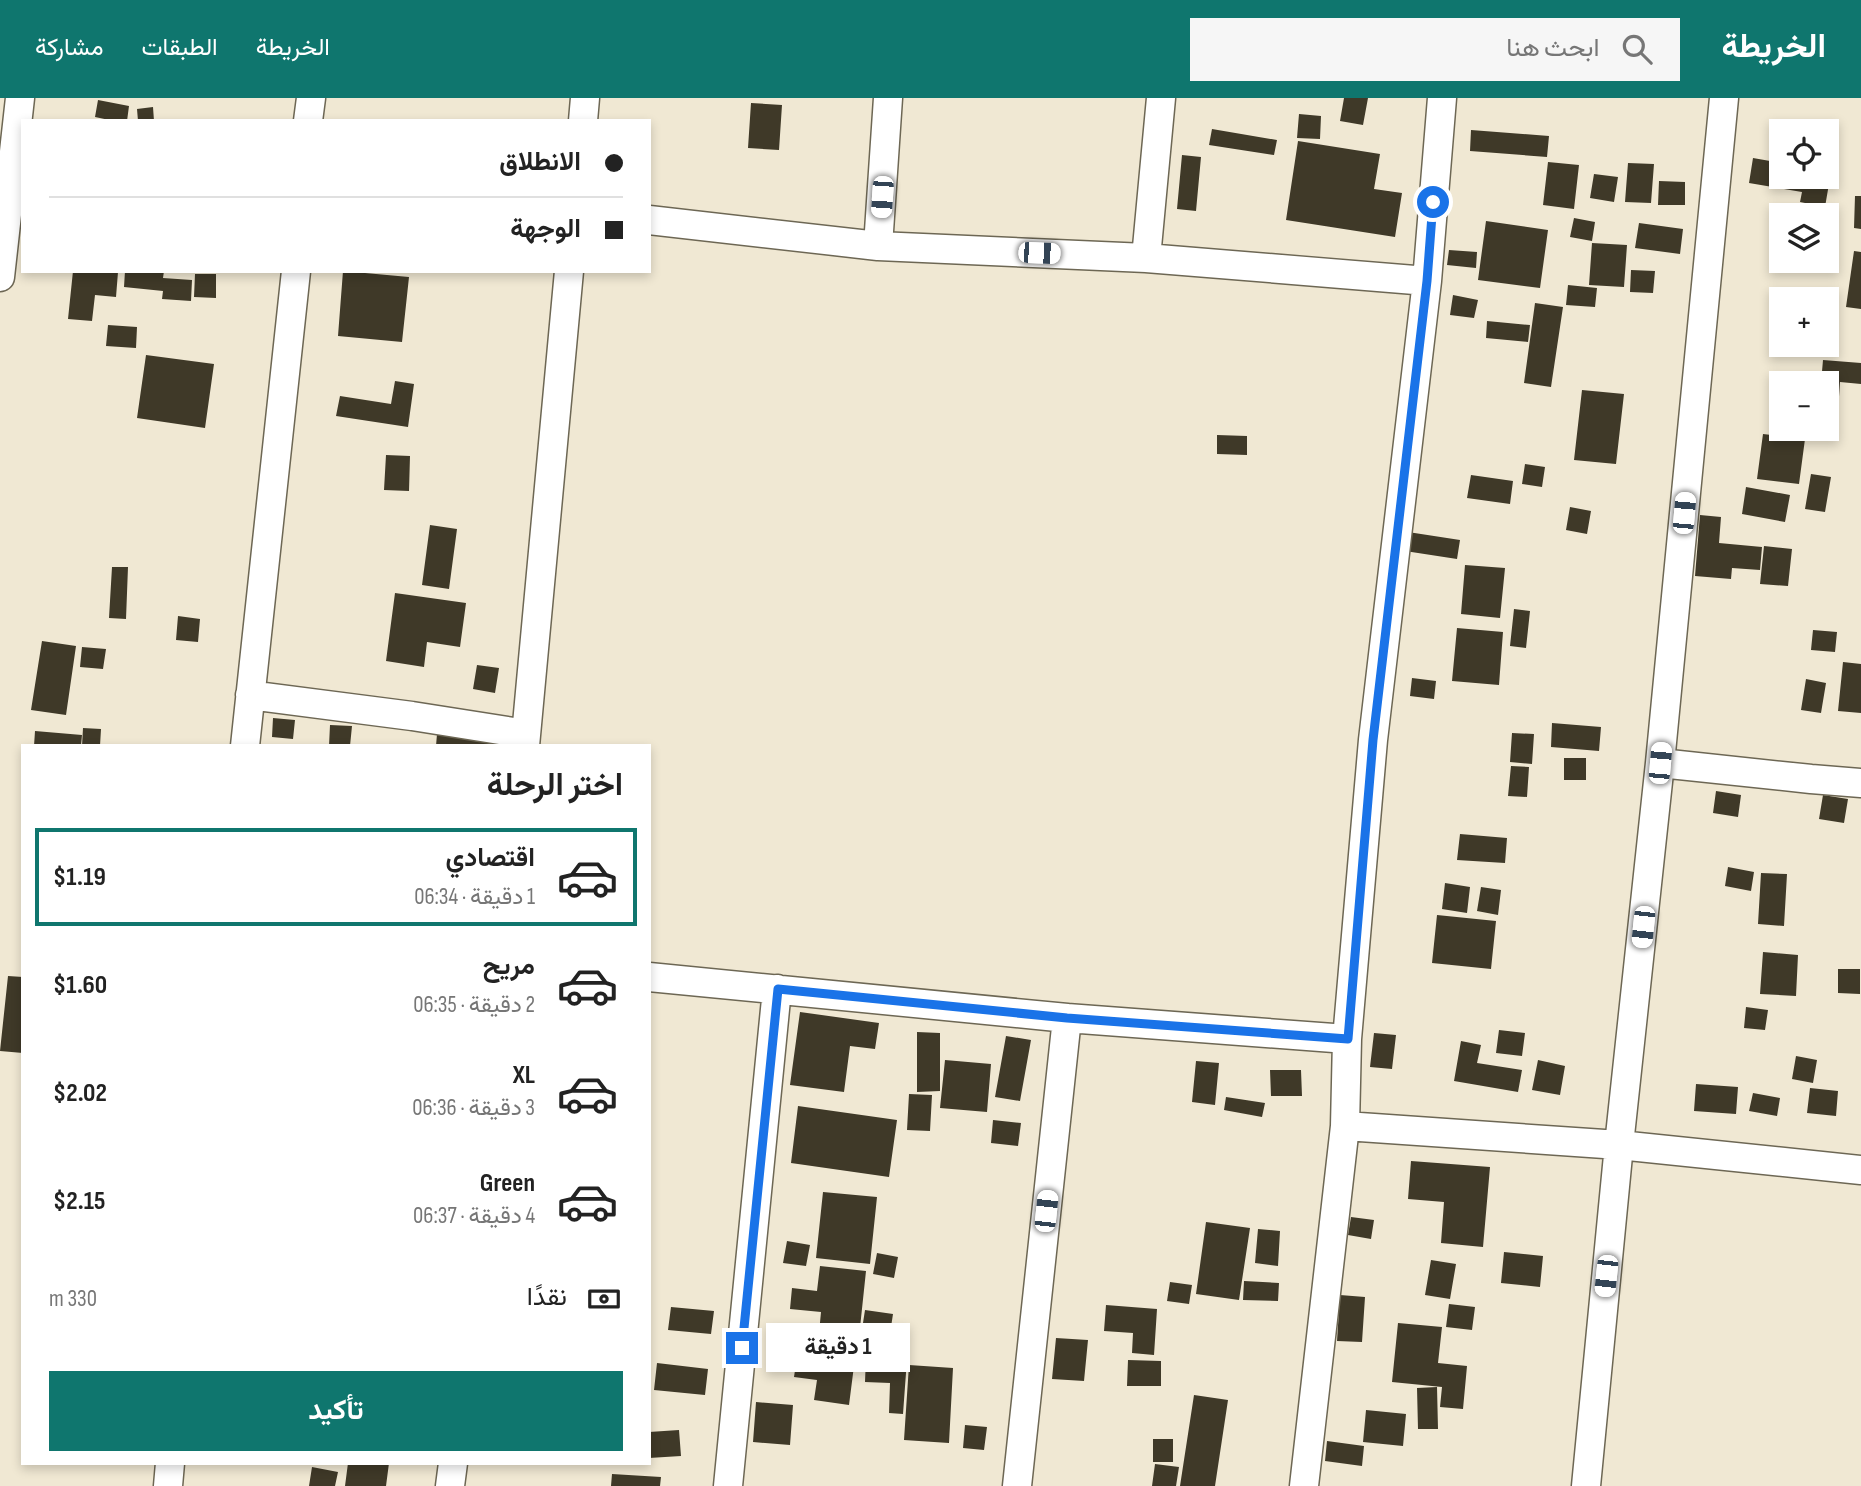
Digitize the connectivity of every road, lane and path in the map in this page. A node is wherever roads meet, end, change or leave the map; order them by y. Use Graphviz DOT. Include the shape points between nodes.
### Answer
graph roads {
  1 [pos="20,98"];
  2 [pos="311,98"];
  3 [pos="585,98"];
  4 [pos="888,98"];
  5 [pos="1161,98"];
  6 [pos="1442,98"];
  7 [pos="1724,98"];
  8 [pos="308,119"];
  9 [pos="583,119"];
  10 [pos="3,210"];
  11 [pos="651,220"];
  12 [pos="878,246"];
  13 [pos="1146,258"];
  14 [pos="296,273"];
  15 [pos="569,273"];
  16 [pos="0,277"];
  17 [pos="1427,281"];
  18 [pos="250,695"];
  19 [pos="526,740"];
  20 [pos="245,744"];
  21 [pos="1660,763"];
  22 [pos="1861,783"];
  23 [pos="651,976"];
  24 [pos="778,989"];
  25 [pos="1067,1018"];
  26 [pos="1348,1039"];
  27 [pos="1345,1126"];
  28 [pos="1619,1146"];
  29 [pos="1861,1170"];
  30 [pos="170,1465"];
  31 [pos="453,1465"];
  32 [pos="168,1486"];
  33 [pos="450,1486"];
  34 [pos="728,1486"];
  35 [pos="1017,1486"];
  36 [pos="1304,1486"];
  37 [pos="1586,1486"];
  1 -- 10 [label="street"];
  2 -- 8 [label="street"];
  3 -- 9 [label="street"];
  4 -- 12 [label="street"];
  5 -- 13 [label="street"];
  6 -- 17 [label="street"];
  7 -- 21 [label="street"];
  10 -- 16 [label="street"];
  11 -- 12 [label="street"];
  12 -- 13 [label="street"];
  13 -- 17 [label="street"];
  14 -- 18 [label="street"];
  15 -- 19 [label="street"];
  17 -- 26 [label="street" via="1373,740"];
  18 -- 19 [label="street"];
  18 -- 20 [label="street"];
  21 -- 22 [label="street"];
  21 -- 28 [label="street"];
  23 -- 24 [label="street"];
  24 -- 25 [label="street"];
  24 -- 34 [label="street"];
  25 -- 26 [label="street"];
  25 -- 35 [label="street"];
  26 -- 27 [label="street"];
  27 -- 28 [label="street"];
  27 -- 36 [label="street"];
  28 -- 29 [label="street"];
  28 -- 37 [label="street"];
  30 -- 32 [label="street"];
  31 -- 33 [label="street"];
}
